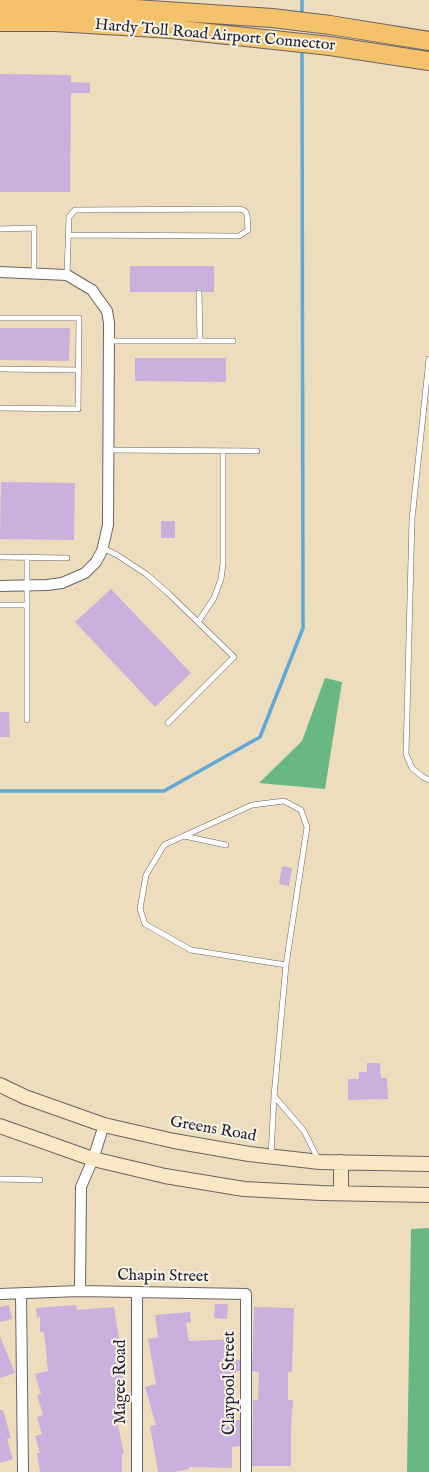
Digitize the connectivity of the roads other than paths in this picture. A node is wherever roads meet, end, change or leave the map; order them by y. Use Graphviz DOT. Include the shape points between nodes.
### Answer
graph roads {
  1 [pos="0,4"];
  2 [pos="0,22"];
  3 [pos="429,41"];
  4 [pos="429,61"];
  5 [pos="0,228"];
  6 [pos="69,235"];
  7 [pos="0,272"];
  8 [pos="34,273"];
  9 [pos="67,274"];
  10 [pos="199,293"];
  11 [pos="0,318"];
  12 [pos="109,340"];
  13 [pos="200,341"];
  14 [pos="233,341"];
  15 [pos="429,359"];
  16 [pos="0,369"];
  17 [pos="78,370"];
  18 [pos="0,408"];
  19 [pos="108,450"];
  20 [pos="223,451"];
  21 [pos="257,451"];
  22 [pos="104,548"];
  23 [pos="0,557"];
  24 [pos="27,557"];
  25 [pos="67,558"];
  26 [pos="0,586"];
  27 [pos="27,586"];
  28 [pos="0,604"];
  29 [pos="27,605"];
  30 [pos="198,622"];
  31 [pos="26,720"];
  32 [pos="168,723"];
  33 [pos="429,780"];
  34 [pos="184,836"];
  35 [pos="226,845"];
  36 [pos="286,965"];
  37 [pos="0,1085"];
  38 [pos="274,1096"];
  39 [pos="104,1125"];
  40 [pos="0,1126"];
  41 [pos="271,1157"];
  42 [pos="93,1159"];
  43 [pos="320,1162"];
  44 [pos="341,1162"];
  45 [pos="429,1164"];
  46 [pos="0,1180"];
  47 [pos="40,1180"];
  48 [pos="341,1193"];
  49 [pos="429,1195"];
  50 [pos="80,1291"];
  51 [pos="137,1292"];
  52 [pos="0,1294"];
  53 [pos="21,1294"];
  54 [pos="246,1294"];
  55 [pos="23,1472"];
  56 [pos="137,1472"];
  57 [pos="246,1472"];
  1 -- 3 [label="highway, Hardy Toll Road Airport Connector" via="82,6 272,18"];
  2 -- 4 [label="highway, Hardy Toll Road Airport Connector" via="55,22 171,29 330,46"];
  5 -- 8 [label="lane" via="34,228"];
  6 -- 6 [label="lane" via="239,236 248,230 247,215 240,209 81,209 75,210 69,217"];
  6 -- 9 [label="lane"];
  7 -- 8 [label="street"];
  8 -- 9 [label="street"];
  9 -- 12 [label="street" via="92,290 101,301 108,317"];
  10 -- 13 [label="lane"];
  11 -- 17 [label="lane" via="79,318"];
  12 -- 13 [label="lane"];
  12 -- 19 [label="street"];
  13 -- 14 [label="lane"];
  15 -- 33 [label="lane" via="412,519 406,754 412,768"];
  16 -- 17 [label="lane"];
  17 -- 18 [label="lane" via="78,408"];
  19 -- 20 [label="lane"];
  19 -- 22 [label="street" via="108,525"];
  20 -- 21 [label="lane"];
  20 -- 30 [label="lane" via="221,579 214,598"];
  22 -- 27 [label="street" via="96,562 85,573 75,578 62,583"];
  22 -- 30 [label="lane" via="146,574"];
  23 -- 24 [label="lane"];
  24 -- 25 [label="lane"];
  24 -- 27 [label="lane"];
  26 -- 27 [label="street"];
  27 -- 29 [label="lane"];
  28 -- 29 [label="lane"];
  29 -- 31 [label="lane"];
  30 -- 32 [label="lane" via="234,657"];
  34 -- 35 [label="lane"];
  34 -- 36 [label="lane" via="164,845 146,875 140,909 146,924 191,950"];
  34 -- 36 [label="lane" via="252,805 284,801 301,810 307,827"];
  36 -- 38 [label="lane"];
  37 -- 39 [label="main road, Greens Road"];
  38 -- 41 [label="lane"];
  38 -- 43 [label="lane" via="304,1131"];
  39 -- 41 [label="main road, Greens Road" via="174,1141"];
  39 -- 42 [label="street"];
  40 -- 42 [label="main road"];
  41 -- 43 [label="main road, Greens Road"];
  42 -- 48 [label="main road" via="165,1176 244,1188"];
  42 -- 50 [label="street" via="81,1187"];
  43 -- 44 [label="main road, Greens Road"];
  44 -- 45 [label="main road, Greens Road"];
  44 -- 48 [label="main road"];
  46 -- 47 [label="lane"];
  48 -- 49 [label="main road"];
  50 -- 51 [label="street, Chapin Street"];
  50 -- 53 [label="street, Chapin Street"];
  51 -- 54 [label="street, Chapin Street"];
  51 -- 56 [label="street, Magee Road"];
  52 -- 53 [label="street, Chapin Street"];
  53 -- 55 [label="street"];
  54 -- 57 [label="street, Claypool Street"];
}
